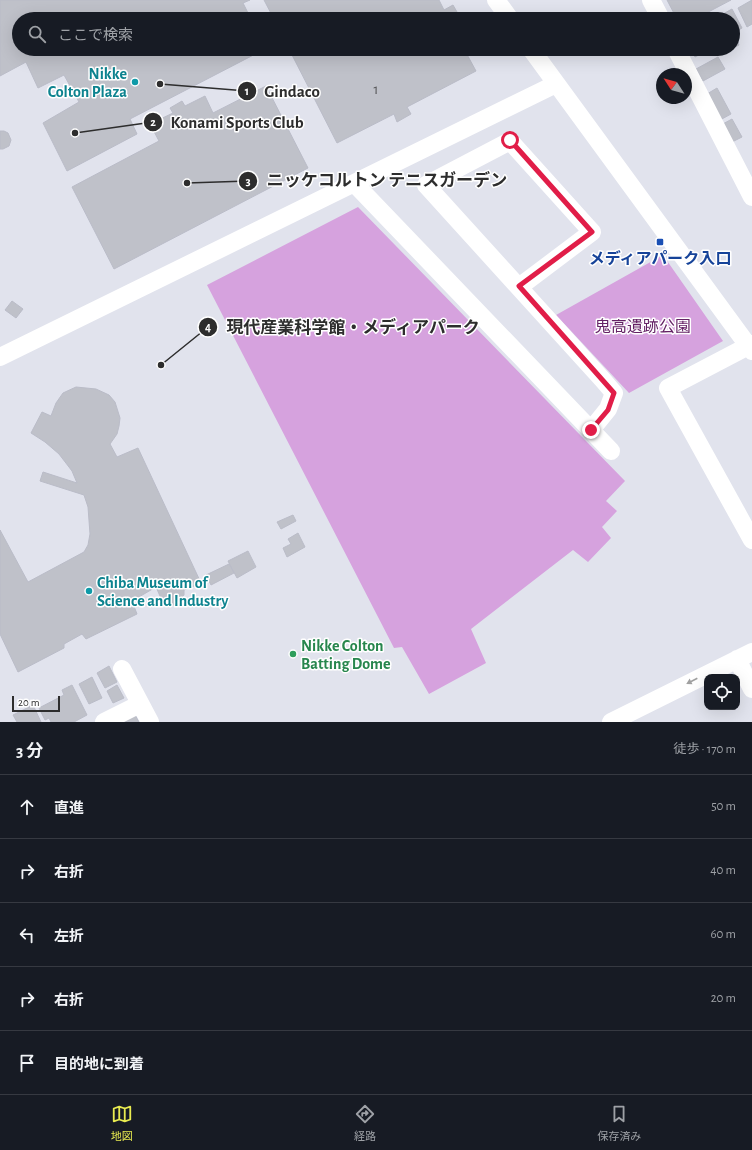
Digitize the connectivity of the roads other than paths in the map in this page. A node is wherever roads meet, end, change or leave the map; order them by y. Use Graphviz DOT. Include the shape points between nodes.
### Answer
graph roads {
  1 [pos="496,0"];
  2 [pos="651,0"];
  3 [pos="505,12"];
  4 [pos="657,12"];
  5 [pos="536,56"];
  6 [pos="680,56"];
  7 [pos="556,84"];
  8 [pos="354,183"];
  9 [pos="752,197"];
  10 [pos="519,286"];
  11 [pos="751,347"];
  12 [pos="0,357"];
  13 [pos="591,430"];
  14 [pos="611,451"];
  15 [pos="752,540"];
  16 [pos="744,655"];
  17 [pos="122,669"];
  18 [pos="752,689"];
  19 [pos="140,704"];
  20 [pos="104,722"];
  21 [pos="150,722"];
  22 [pos="611,722"];
  1 -- 3 [label="street"];
  2 -- 4 [label="street"];
  5 -- 7 [label="street"];
  6 -- 9 [label="street"];
  7 -- 8 [label="street"];
  7 -- 11 [label="street"];
  8 -- 12 [label="street"];
  8 -- 13 [label="street"];
  10 -- 10 [label="street" via="426,185 510,140 592,232"];
  10 -- 13 [label="street" via="614,393 608,410"];
  11 -- 15 [label="street" via="668,388"];
  13 -- 14 [label="street"];
  16 -- 18 [label="street"];
  16 -- 22 [label="street, one-way"];
  17 -- 19 [label="street"];
  19 -- 20 [label="street"];
  19 -- 21 [label="street"];
}
